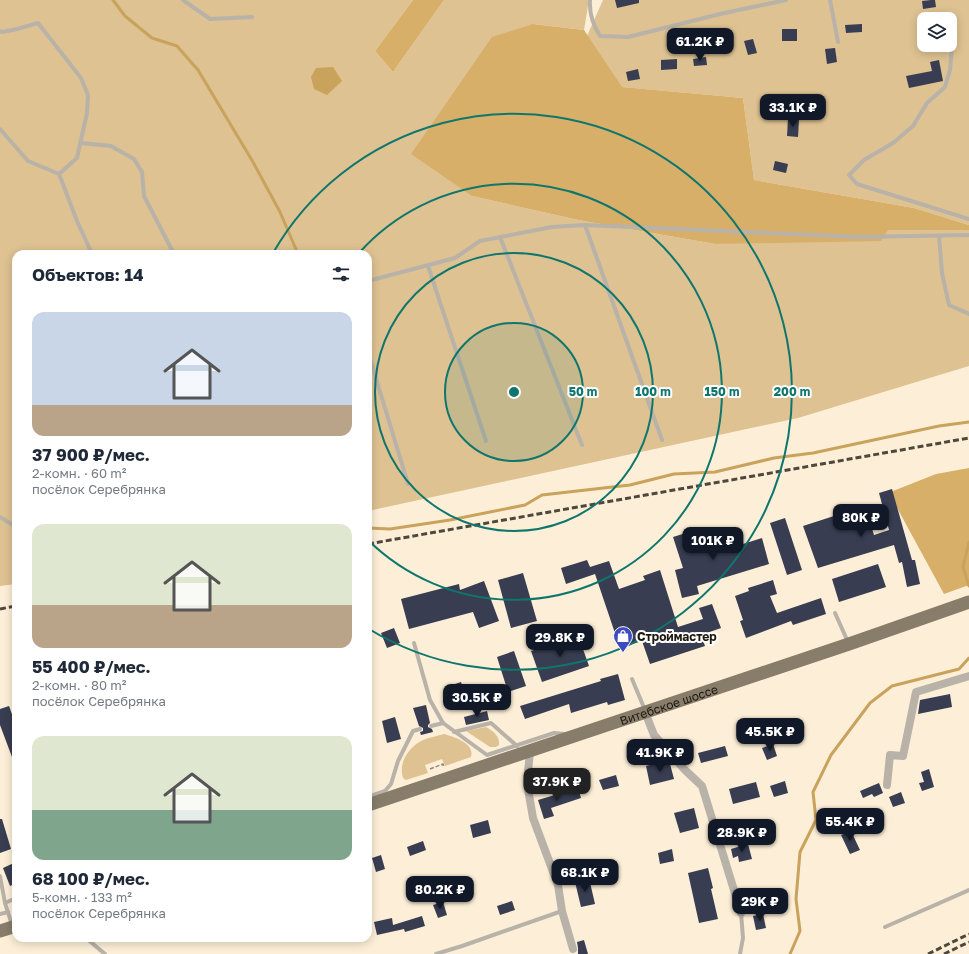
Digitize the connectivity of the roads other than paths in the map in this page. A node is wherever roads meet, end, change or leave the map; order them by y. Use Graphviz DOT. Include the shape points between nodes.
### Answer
graph roads {
  1 [pos="182,0"];
  2 [pos="590,0"];
  3 [pos="786,0"];
  4 [pos="830,0"];
  5 [pos="252,18"];
  6 [pos="0,31"];
  7 [pos="838,42"];
  8 [pos="952,52"];
  9 [pos="0,129"];
  10 [pos="81,143"];
  11 [pos="59,174"];
  12 [pos="969,220"];
  13 [pos="585,225"];
  14 [pos="969,235"];
  15 [pos="939,236"];
  16 [pos="500,237"];
  17 [pos="90,250"];
  18 [pos="172,250"];
  19 [pos="428,266"];
  20 [pos="372,280"];
  21 [pos="969,314"];
  22 [pos="372,365"];
  23 [pos="662,440"];
  24 [pos="486,441"];
  25 [pos="582,445"];
  26 [pos="408,484"];
  27 [pos="0,517"];
  28 [pos="12,524"];
  29 [pos="969,602"];
  30 [pos="835,613"];
  31 [pos="414,643"];
  32 [pos="849,644"];
  33 [pos="969,676"];
  34 [pos="632,680"];
  35 [pos="646,712"];
  36 [pos="443,724"];
  37 [pos="431,726"];
  38 [pos="420,729"];
  39 [pos="454,732"];
  40 [pos="579,734"];
  41 [pos="516,746"];
  42 [pos="530,751"];
  43 [pos="887,785"];
  44 [pos="372,796"];
  45 [pos="372,805"];
  46 [pos="0,876"];
  47 [pos="969,890"];
  48 [pos="12,900"];
  49 [pos="5,903"];
  50 [pos="562,911"];
  51 [pos="8,912"];
  52 [pos="741,913"];
  53 [pos="0,914"];
  54 [pos="12,921"];
  55 [pos="12,927"];
  56 [pos="885,927"];
  57 [pos="0,931"];
  58 [pos="91,942"];
  59 [pos="573,949"];
  60 [pos="105,954"];
  61 [pos="436,954"];
  62 [pos="740,954"];
  1 -- 5 [label="lane" via="210,19"];
  2 -- 3 [label="lane" via="593,25 600,36 628,37"];
  4 -- 7 [label="lane"];
  6 -- 10 [label="lane" via="38,23 81,78 88,95"];
  8 -- 12 [label="lane" via="945,86 927,104 913,126 893,143 864,160 849,175 857,184"];
  9 -- 11 [label="lane" via="28,161"];
  10 -- 11 [label="lane" via="77,158"];
  10 -- 18 [label="lane" via="111,146 134,159 142,172 144,196"];
  11 -- 17 [label="lane"];
  13 -- 15 [label="lane" via="859,237"];
  13 -- 16 [label="lane" via="552,227"];
  13 -- 23 [label="lane"];
  14 -- 15 [label="lane"];
  15 -- 21 [label="lane" via="942,273 949,305"];
  16 -- 19 [label="lane" via="480,241 455,258"];
  16 -- 25 [label="lane"];
  19 -- 20 [label="lane"];
  19 -- 24 [label="lane"];
  22 -- 26 [label="lane"];
  27 -- 28 [label="lane"];
  29 -- 32 [label="main road, Витебское шоссе"];
  30 -- 32 [label="lane"];
  31 -- 36 [label="lane" via="430,700"];
  32 -- 35 [label="main road, Витебское шоссе"];
  33 -- 43 [label="street" via="916,692 903,756 890,755"];
  34 -- 35 [label="lane"];
  35 -- 40 [label="main road, Витебское шоссе"];
  35 -- 52 [label="street" via="654,735 702,786"];
  36 -- 37 [label="lane"];
  36 -- 39 [label="lane"];
  38 -- 44 [label="lane" via="413,731 398,761 391,784 385,791"];
  39 -- 41 [label="lane" via="487,755"];
  39 -- 41 [label="lane" via="491,723"];
  40 -- 41 [label="lane" via="554,733"];
  40 -- 42 [label="main road, Витебское шоссе"];
  42 -- 45 [label="main road, Витебское шоссе"];
  42 -- 50 [label="street" via="527,783 533,818 558,885"];
  46 -- 49 [label="lane"];
  47 -- 56 [label="lane"];
  48 -- 49 [label="lane"];
  49 -- 51 [label="lane"];
  50 -- 59 [label="street"];
  50 -- 61 [label="lane"];
  51 -- 53 [label="lane"];
  51 -- 54 [label="lane"];
  52 -- 62 [label="lane" via="743,938"];
  55 -- 57 [label="main road"];
  58 -- 60 [label="lane"];
}
